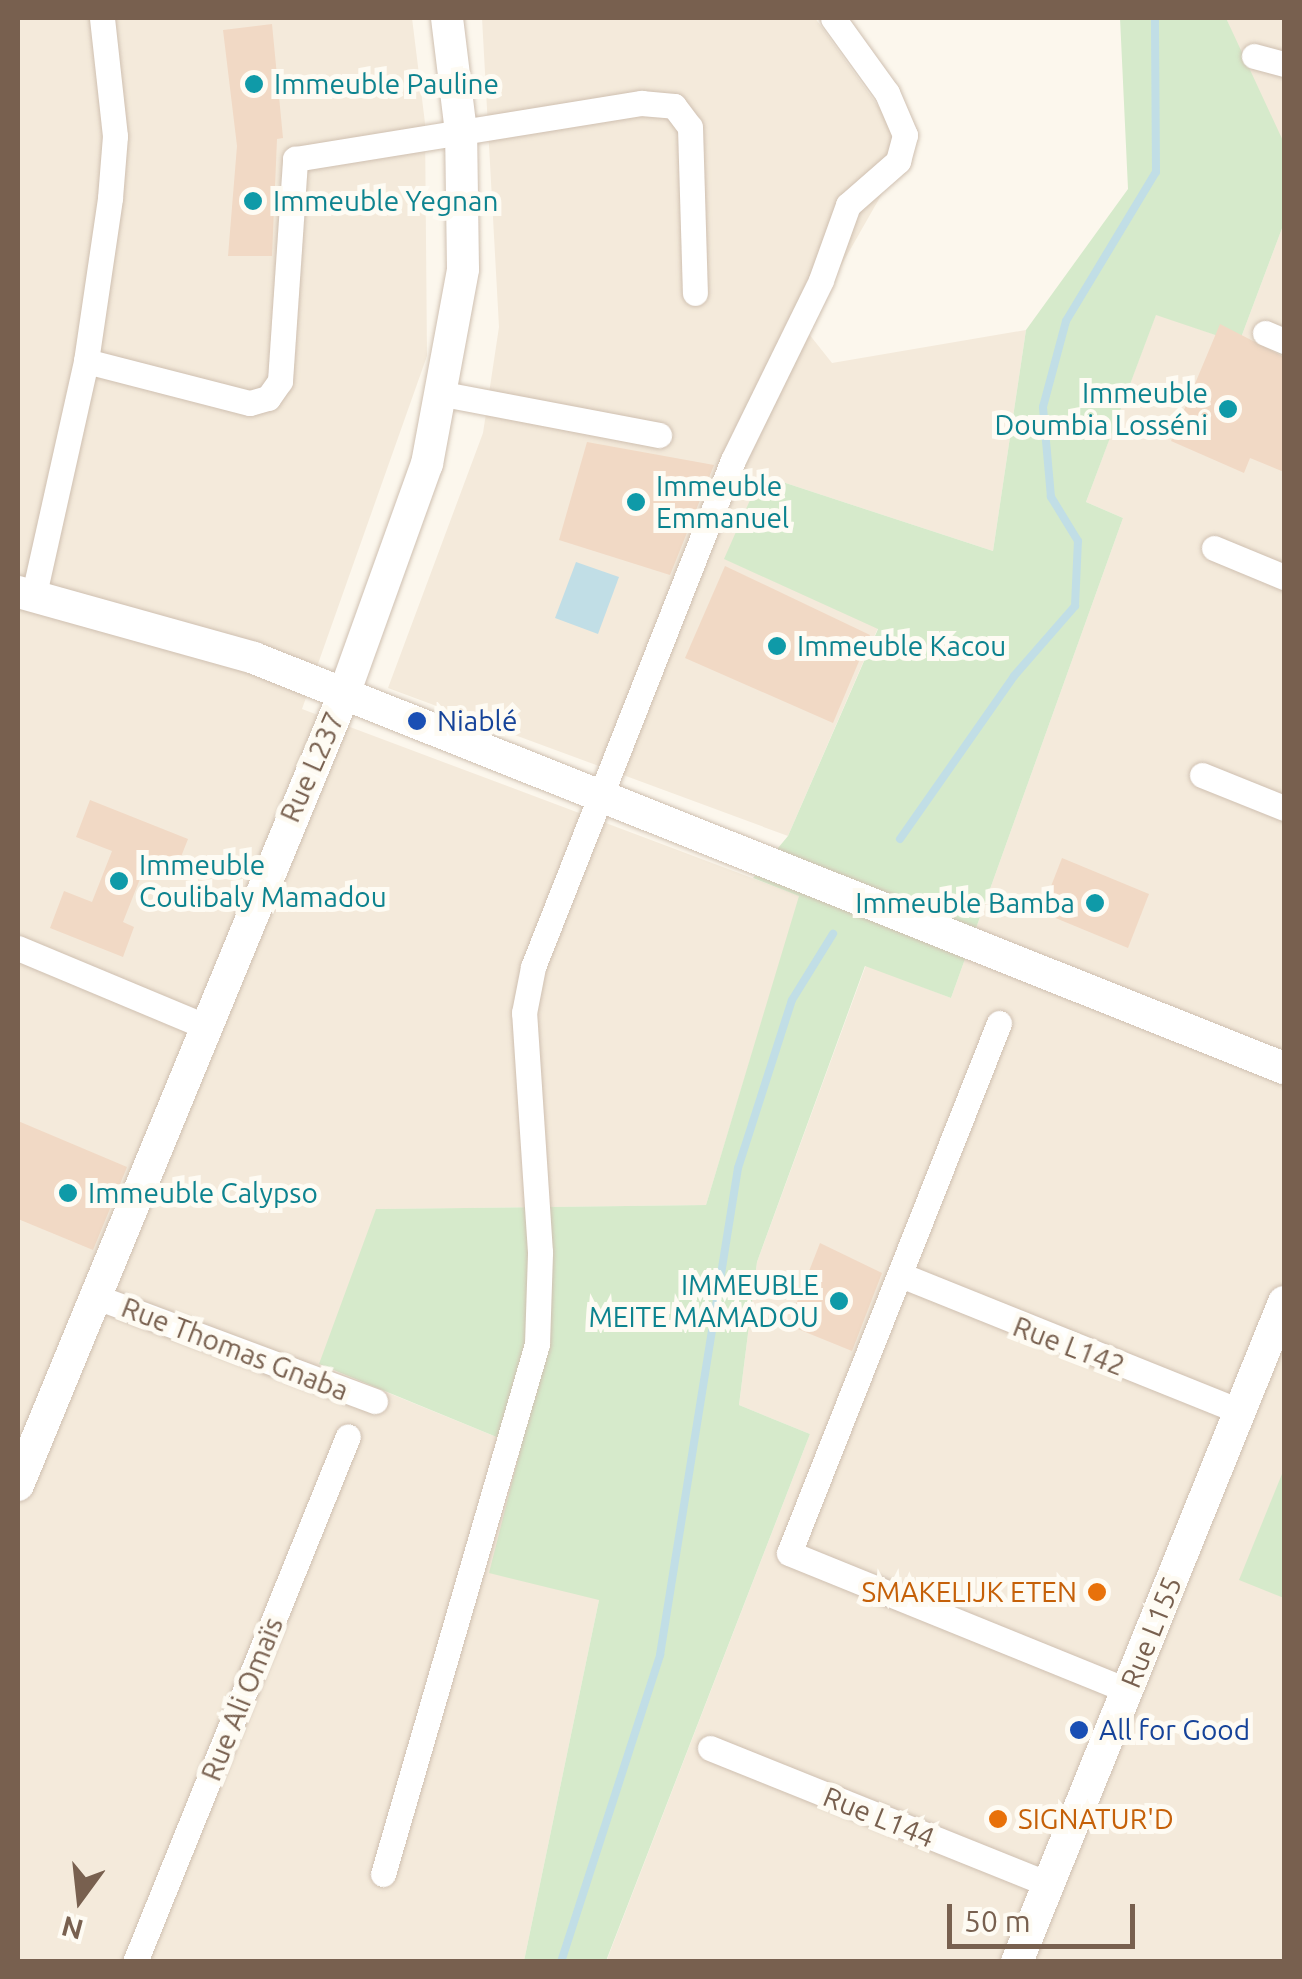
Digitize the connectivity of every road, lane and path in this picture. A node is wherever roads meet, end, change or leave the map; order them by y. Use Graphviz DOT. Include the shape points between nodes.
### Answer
graph roads {
  1 [pos="102,18"];
  2 [pos="447,18"];
  3 [pos="833,18"];
  4 [pos="1254,56"];
  5 [pos="1284,64"];
  6 [pos="460,132"];
  7 [pos="696,293"];
  8 [pos="86,361"];
  9 [pos="444,394"];
  10 [pos="659,435"];
  11 [pos="1214,548"];
  12 [pos="1284,577"];
  13 [pos="26,593"];
  14 [pos="344,694"];
  15 [pos="1202,775"];
  16 [pos="602,795"];
  17 [pos="1284,808"];
  18 [pos="18,948"];
  19 [pos="999,1023"];
  20 [pos="202,1025"];
  21 [pos="1284,1068"];
  22 [pos="901,1275"];
  23 [pos="94,1296"];
  24 [pos="1284,1302"];
  25 [pos="375,1402"];
  26 [pos="1240,1412"];
  27 [pos="348,1436"];
  28 [pos="18,1484"];
  29 [pos="1128,1690"];
  30 [pos="710,1748"];
  31 [pos="383,1874"];
  32 [pos="1049,1884"];
  33 [pos="135,1962"];
  34 [pos="1018,1962"];
  1 -- 8 [label="street" via="115,136"];
  2 -- 6 [label="street, Rue L237"];
  3 -- 16 [label="street" via="904,122 898,161 848,205 821,280 732,460"];
  4 -- 5 [label="street"];
  6 -- 7 [label="street" via="640,104 674,106 690,127"];
  6 -- 8 [label="street" via="295,159 280,380 268,398 250,404"];
  6 -- 9 [label="street, Rue L237" via="463,269"];
  8 -- 13 [label="street"];
  9 -- 10 [label="street"];
  9 -- 14 [label="street, Rue L237" via="427,464"];
  11 -- 12 [label="street"];
  13 -- 14 [label="street" via="254,658"];
  14 -- 16 [label="street"];
  14 -- 20 [label="street, Rue L237"];
  15 -- 17 [label="street"];
  16 -- 21 [label="street"];
  16 -- 31 [label="street" via="533,967 524,1013 540,1252 537,1344"];
  18 -- 20 [label="street"];
  19 -- 22 [label="street"];
  20 -- 23 [label="street, Rue L237"];
  22 -- 26 [label="street, Rue L142"];
  22 -- 29 [label="street" via="789,1552"];
  23 -- 25 [label="street, Rue Thomas Gnaba"];
  23 -- 28 [label="street, Rue L237"];
  24 -- 26 [label="street, Rue L155"];
  26 -- 29 [label="street, Rue L155"];
  27 -- 33 [label="street, Rue Ali Omaïs"];
  29 -- 32 [label="street, Rue L155"];
  30 -- 32 [label="street, Rue L144"];
  32 -- 34 [label="street, Rue L155"];
}
